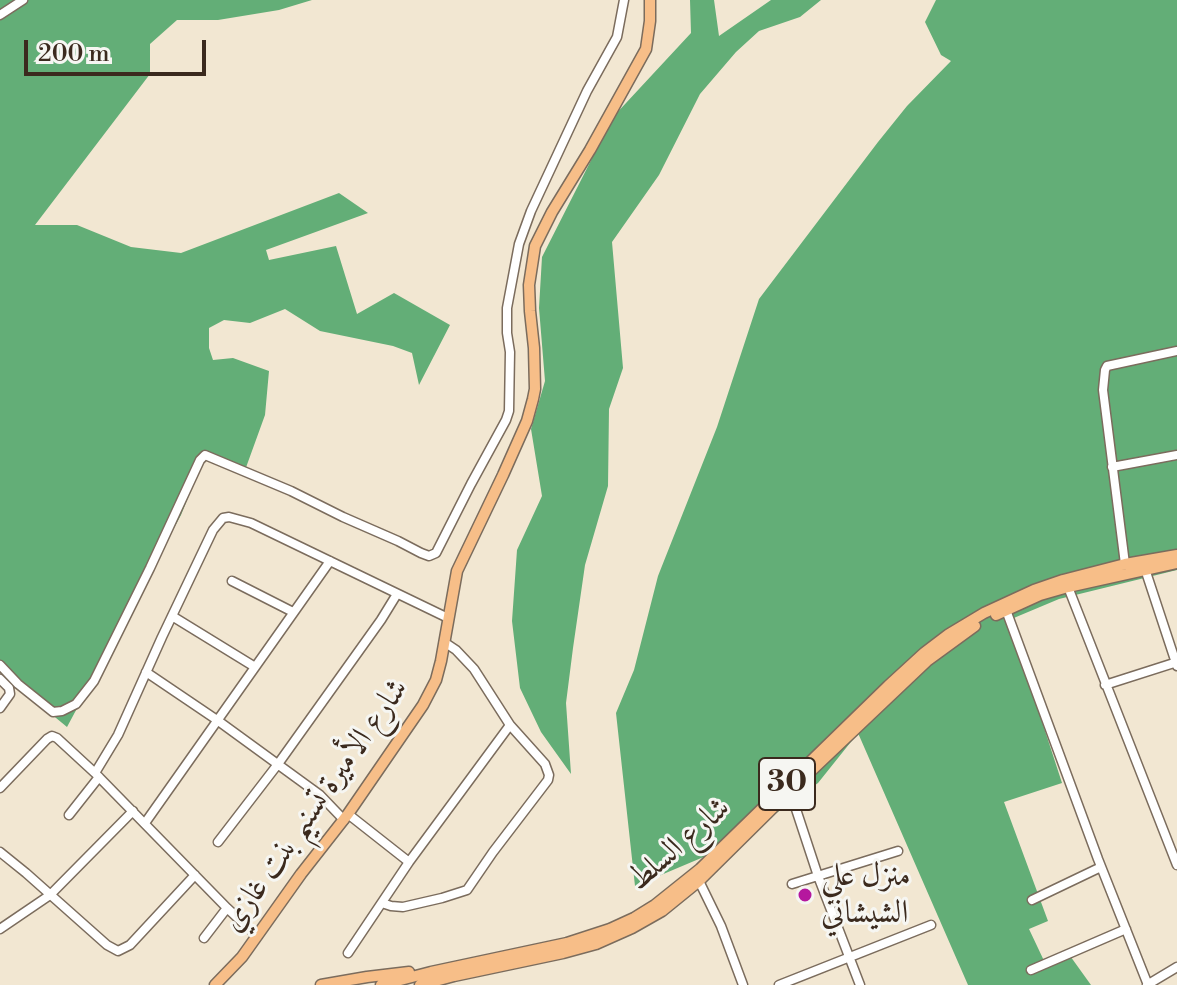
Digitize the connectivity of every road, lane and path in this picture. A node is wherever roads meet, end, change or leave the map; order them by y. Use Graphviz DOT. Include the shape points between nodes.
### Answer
graph roads {
  1 [pos="23,0"];
  2 [pos="624,0"];
  3 [pos="650,0"];
  4 [pos="0,15"];
  5 [pos="1177,351"];
  6 [pos="1177,455"];
  7 [pos="1112,467"];
  8 [pos="1177,555"];
  9 [pos="330,561"];
  10 [pos="1177,563"];
  11 [pos="1125,564"];
  12 [pos="1145,569"];
  13 [pos="232,581"];
  14 [pos="1068,587"];
  15 [pos="397,594"];
  16 [pos="1006,610"];
  17 [pos="293,612"];
  18 [pos="172,616"];
  19 [pos="448,618"];
  20 [pos="444,642"];
  21 [pos="1177,663"];
  22 [pos="0,665"];
  23 [pos="255,667"];
  24 [pos="146,672"];
  25 [pos="0,679"];
  26 [pos="1105,685"];
  27 [pos="0,708"];
  28 [pos="217,720"];
  29 [pos="510,725"];
  30 [pos="278,764"];
  31 [pos="97,775"];
  32 [pos="0,787"];
  33 [pos="790,791"];
  34 [pos="133,811"];
  35 [pos="69,815"];
  36 [pos="346,817"];
  37 [pos="145,823"];
  38 [pos="218,842"];
  39 [pos="898,851"];
  40 [pos="0,852"];
  41 [pos="409,862"];
  42 [pos="1177,865"];
  43 [pos="1101,867"];
  44 [pos="195,875"];
  45 [pos="818,876"];
  46 [pos="699,881"];
  47 [pos="792,884"];
  48 [pos="50,895"];
  49 [pos="1032,900"];
  50 [pos="382,903"];
  51 [pos="227,908"];
  52 [pos="931,925"];
  53 [pos="0,929"];
  54 [pos="1126,929"];
  55 [pos="257,936"];
  56 [pos="204,938"];
  57 [pos="348,953"];
  58 [pos="849,957"];
  59 [pos="1177,967"];
  60 [pos="231,968"];
  61 [pos="1031,970"];
  62 [pos="431,972"];
  63 [pos="454,980"];
  64 [pos="215,985"];
  65 [pos="225,985"];
  66 [pos="321,985"];
  67 [pos="381,985"];
  68 [pos="422,985"];
  69 [pos="743,985"];
  70 [pos="779,985"];
  71 [pos="860,985"];
  72 [pos="1147,985"];
  1 -- 4 [label="street"];
  2 -- 22 [label="street" via="617,37 587,91 519,244 507,308 506,420 437,552 421,553 205,455 94,681 76,704 53,712"];
  3 -- 19 [label="main road, شارع الأميرة تسنيم بنت غازي" via="646,49 535,246 529,285 533,399 457,571"];
  5 -- 7 [label="street" via="1107,366 1103,390"];
  6 -- 7 [label="street"];
  7 -- 11 [label="street"];
  8 -- 11 [label="main road, شارع السلط / 30"];
  9 -- 15 [label="street"];
  9 -- 17 [label="street"];
  9 -- 18 [label="street" via="251,523 223,518"];
  10 -- 12 [label="main road, شارع السلط / 30"];
  11 -- 62 [label="main road, شارع السلط / 30" via="1025,594 938,642 700,869 634,918 567,943"];
  12 -- 14 [label="main road, شارع السلط / 30"];
  12 -- 21 [label="street"];
  13 -- 17 [label="street"];
  14 -- 16 [label="main road, شارع السلط / 30"];
  14 -- 26 [label="street"];
  15 -- 19 [label="street"];
  15 -- 30 [label="street"];
  16 -- 33 [label="main road, شارع السلط / 30" via="934,655"];
  16 -- 43 [label="street"];
  17 -- 23 [label="street"];
  18 -- 23 [label="street"];
  18 -- 24 [label="street"];
  19 -- 20 [label="main road, شارع الأميرة تسنيم بنت غازي"];
  20 -- 29 [label="street" via="474,669"];
  20 -- 36 [label="main road, شارع الأميرة تسنيم بنت غازي" via="436,680 423,705"];
  21 -- 26 [label="street"];
  23 -- 28 [label="street"];
  24 -- 28 [label="street"];
  24 -- 31 [label="street"];
  25 -- 27 [label="street" via="10,694"];
  26 -- 42 [label="street"];
  28 -- 30 [label="street"];
  28 -- 37 [label="street"];
  29 -- 41 [label="street"];
  29 -- 50 [label="street" via="545,764 549,775 544,787 464,892 403,907"];
  30 -- 36 [label="street"];
  30 -- 38 [label="street"];
  31 -- 32 [label="street" via="52,736"];
  31 -- 34 [label="street"];
  31 -- 35 [label="street"];
  33 -- 45 [label="street"];
  33 -- 46 [label="main road, شارع السلط / 30"];
  34 -- 37 [label="street"];
  34 -- 48 [label="street"];
  36 -- 41 [label="street"];
  36 -- 55 [label="main road, شارع الأميرة تسنيم بنت غازي"];
  37 -- 44 [label="street"];
  39 -- 45 [label="street"];
  40 -- 48 [label="street"];
  41 -- 50 [label="street"];
  43 -- 49 [label="street"];
  43 -- 54 [label="street"];
  44 -- 48 [label="street" via="130,945 118,951"];
  44 -- 51 [label="street"];
  45 -- 47 [label="street"];
  45 -- 58 [label="street"];
  46 -- 63 [label="main road, شارع السلط / 30" via="644,922 596,944"];
  46 -- 69 [label="street"];
  48 -- 53 [label="street"];
  50 -- 57 [label="street"];
  51 -- 55 [label="street"];
  51 -- 56 [label="street"];
  52 -- 58 [label="street"];
  54 -- 61 [label="street"];
  54 -- 72 [label="street"];
  55 -- 60 [label="main road, شارع الأميرة تسنيم بنت غازي"];
  58 -- 70 [label="street"];
  58 -- 71 [label="street"];
  59 -- 72 [label="street"];
  60 -- 64 [label="main road, شارع الأميرة تسنيم بنت غازي"];
  60 -- 65 [label="main road, شارع الأميرة تسنيم بنت غازي"];
  62 -- 66 [label="main road"];
  62 -- 67 [label="main road, شارع السلط / 30"];
  63 -- 68 [label="main road, شارع السلط / 30"];
}
